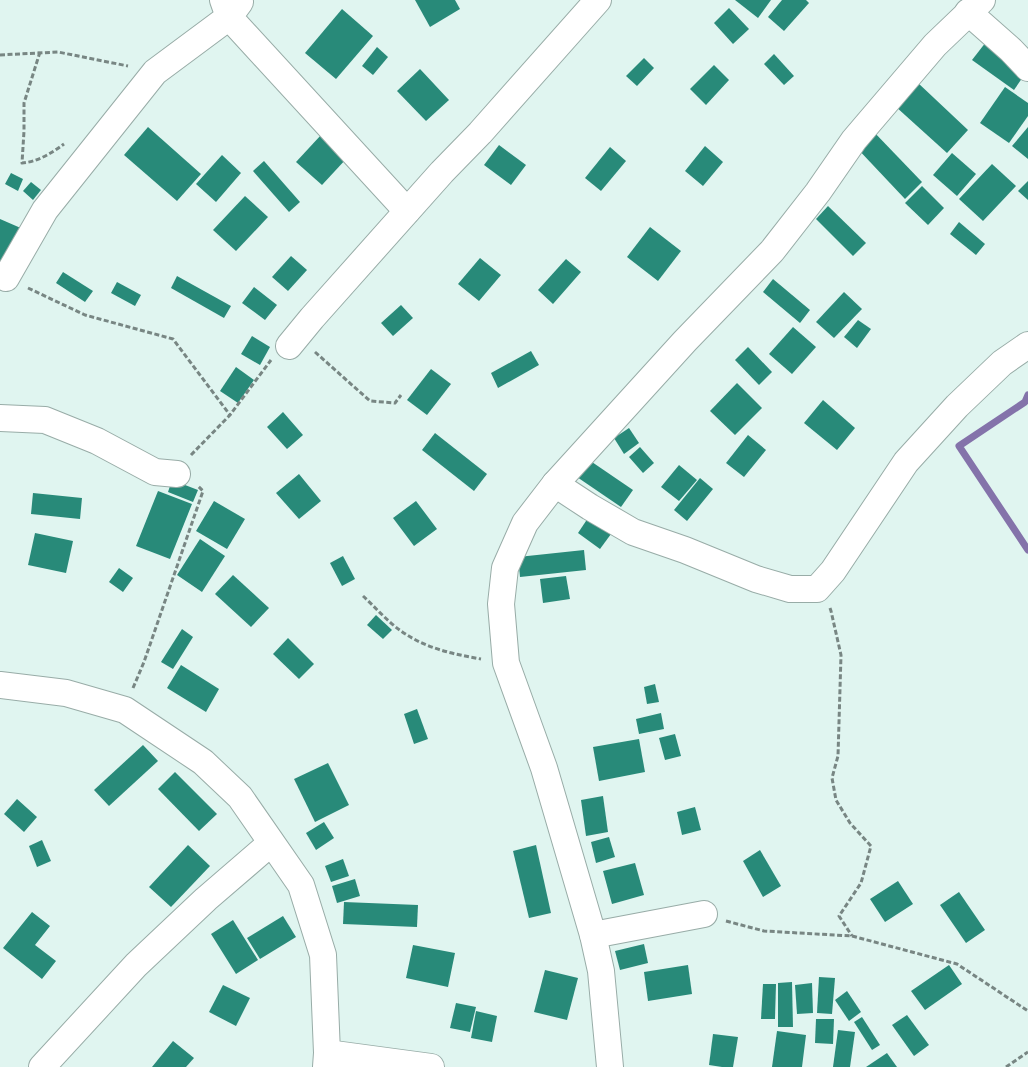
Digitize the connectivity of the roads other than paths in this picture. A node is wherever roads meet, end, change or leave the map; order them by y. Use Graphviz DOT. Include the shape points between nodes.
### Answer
graph roads {
  1 [pos="598,0"];
  2 [pos="231,6"];
  3 [pos="975,6"];
  4 [pos="1028,68"];
  5 [pos="407,211"];
  6 [pos="6,278"];
  7 [pos="1028,345"];
  8 [pos="289,346"];
  9 [pos="0,418"];
  10 [pos="177,474"];
  11 [pos="555,484"];
  12 [pos="0,685"];
  13 [pos="271,843"];
  14 [pos="704,914"];
  15 [pos="593,935"];
  16 [pos="326,1060"];
  17 [pos="42,1067"];
  18 [pos="431,1067"];
  19 [pos="610,1067"];
  1 -- 5 [label="street"];
  2 -- 5 [label="street"];
  2 -- 6 [label="street" via="155,72 45,210"];
  3 -- 4 [label="street"];
  3 -- 11 [label="street" via="935,46 854,140 772,251"];
  5 -- 8 [label="street"];
  7 -- 11 [label="street" via="1002,363 957,406 906,462 833,572 817,589 790,589 756,579 633,532"];
  9 -- 10 [label="street" via="45,420 97,441 155,472"];
  11 -- 15 [label="street" via="525,522 505,568 501,604 506,662 544,768"];
  12 -- 13 [label="street" via="66,693 125,710 203,762 240,798"];
  13 -- 16 [label="street" via="301,885 323,955"];
  13 -- 17 [label="street" via="136,965"];
  14 -- 15 [label="street"];
  15 -- 19 [label="street" via="602,971"];
  16 -- 18 [label="street"];
}
